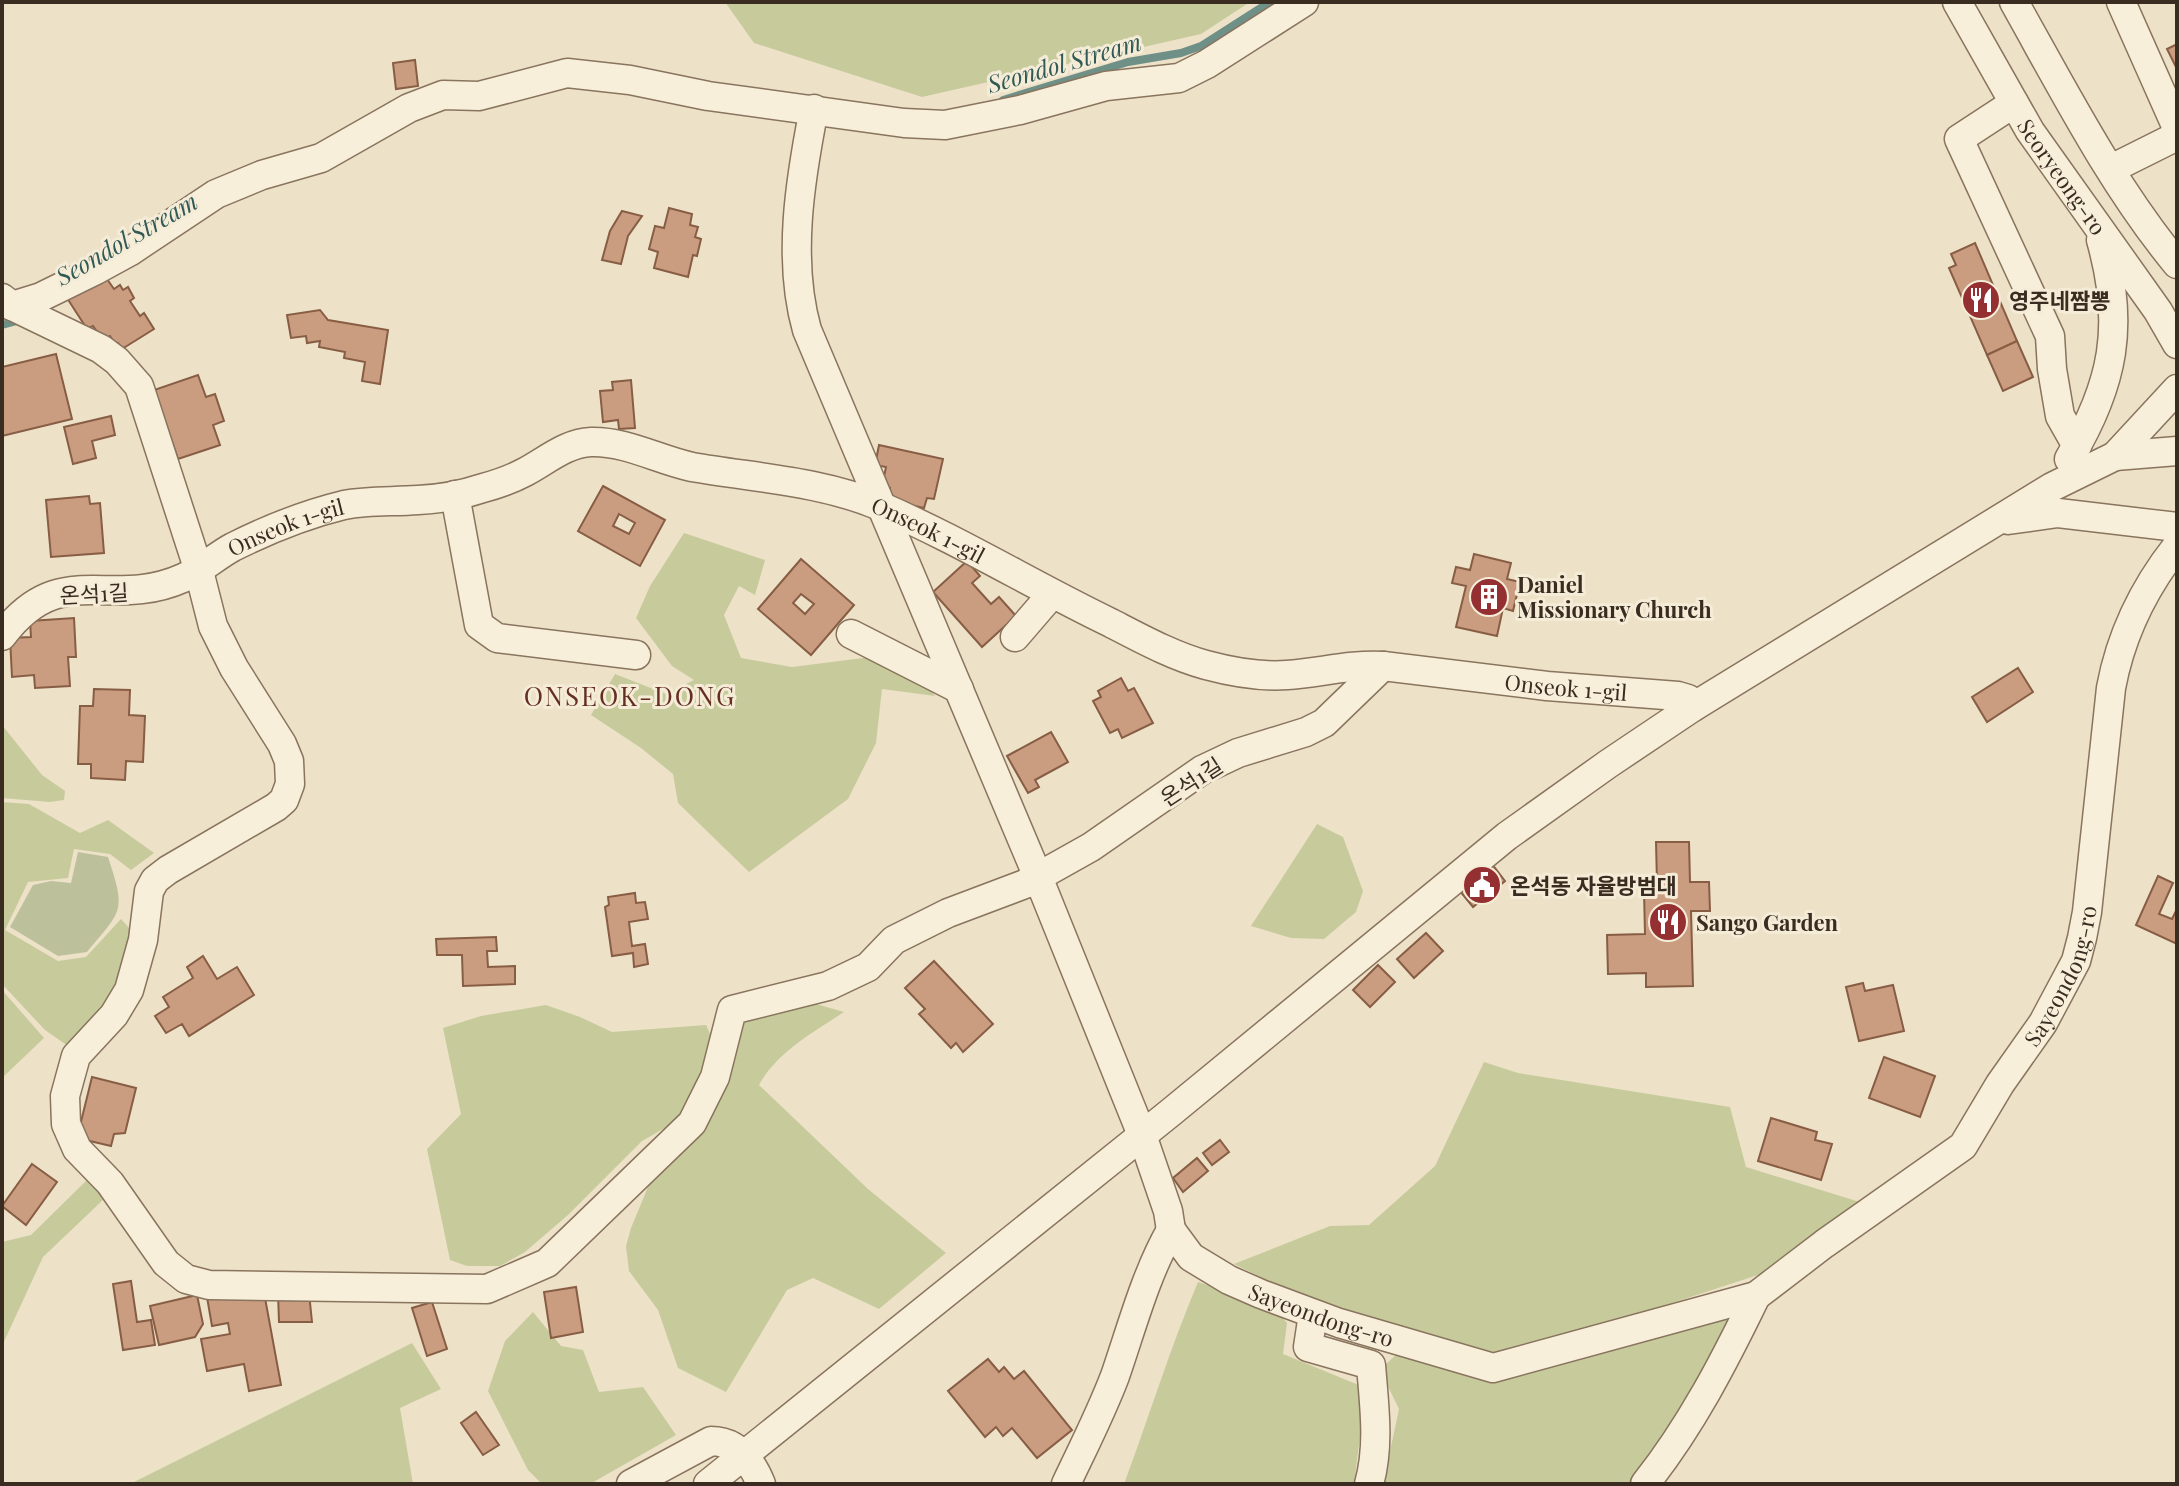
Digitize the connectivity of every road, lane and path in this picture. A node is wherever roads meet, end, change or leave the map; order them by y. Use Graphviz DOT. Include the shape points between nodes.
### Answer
graph roads {
  1 [pos="1304,2"];
  2 [pos="1957,2"];
  3 [pos="2014,2"];
  4 [pos="2121,2"];
  5 [pos="2014,103"];
  6 [pos="814,109"];
  7 [pos="2177,128"];
  8 [pos="2177,136"];
  9 [pos="2111,169"];
  10 [pos="2097,225"];
  11 [pos="2177,264"];
  12 [pos="7,302"];
  13 [pos="2177,344"];
  14 [pos="2177,388"];
  15 [pos="2177,405"];
  16 [pos="2077,446"];
  17 [pos="2177,451"];
  18 [pos="2115,456"];
  19 [pos="2052,487"];
  20 [pos="455,495"];
  21 [pos="883,507"];
  22 [pos="1988,526"];
  23 [pos="2177,527"];
  24 [pos="2177,546"];
  25 [pos="199,571"];
  26 [pos="1052,594"];
  27 [pos="851,634"];
  28 [pos="2,636"];
  29 [pos="1015,637"];
  30 [pos="636,655"];
  31 [pos="1383,666"];
  32 [pos="959,689"];
  33 [pos="1693,707"];
  34 [pos="1038,877"];
  35 [pos="1142,1135"];
  36 [pos="1171,1230"];
  37 [pos="1756,1296"];
  38 [pos="1313,1314"];
  39 [pos="744,1456"];
  40 [pos="631,1484"];
  41 [pos="708,1484"];
  42 [pos="761,1484"];
  43 [pos="1066,1484"];
  44 [pos="1369,1484"];
  45 [pos="1645,1484"];
  1 -- 6 [label="street" via="1179,78 1106,86 945,125"];
  2 -- 5 [label="street, Seoryeong-ro"];
  3 -- 9 [label="street, Seoryeong-ro"];
  4 -- 7 [label="street"];
  5 -- 10 [label="street, Seoryeong-ro"];
  5 -- 16 [label="street" via="1959,139 2050,336 2060,416"];
  6 -- 12 [label="street" via="567,73 479,96 443,95 409,108 321,158 216,194 129,252 41,297"];
  6 -- 21 [label="street" via="801,190 798,296 844,423"];
  8 -- 9 [label="street"];
  9 -- 11 [label="street, Seoryeong-ro"];
  10 -- 13 [label="street, Seoryeong-ro"];
  10 -- 16 [label="street" via="2112,293 2115,340 2108,379"];
  12 -- 25 [label="street" via="101,349 139,386"];
  14 -- 15 [label="street"];
  14 -- 18 [label="street"];
  16 -- 19 [label="street"];
  17 -- 18 [label="street"];
  18 -- 19 [label="street"];
  19 -- 22 [label="street"];
  20 -- 21 [label="street, Onseok 1-gil" via="514,478 569,447 592,442 687,466 837,492"];
  20 -- 25 [label="street, Onseok 1-gil" via="375,500 331,509 244,542"];
  20 -- 30 [label="street" via="479,625 497,638"];
  21 -- 26 [label="street, Onseok 1-gil"];
  21 -- 32 [label="street"];
  22 -- 23 [label="street" via="2058,513"];
  22 -- 33 [label="street"];
  24 -- 37 [label="street, Sayeondong-ro" via="2150,582 2116,662 2082,938 2076,961 2043,1023 1963,1146"];
  25 -- 28 [label="street, 온석1길" via="145,590 77,590 46,596"];
  25 -- 34 [label="street, 온석1길" via="213,626 284,747 291,782 276,807 153,881 129,990 114,1015 79,1052 65,1103 66,1124 77,1149 110,1183 166,1263 193,1282 487,1289 510,1281 547,1263 692,1123 715,1077 732,1010 828,986 868,967 894,940"];
  26 -- 29 [label="street"];
  26 -- 31 [label="street, Onseok 1-gil" via="1185,658 1224,669 1285,675"];
  27 -- 32 [label="street"];
  31 -- 33 [label="street, Onseok 1-gil" via="1678,696"];
  31 -- 34 [label="street, 온석1길" via="1324,723 1202,770"];
  32 -- 34 [label="street"];
  33 -- 35 [label="street" via="1507,836"];
  34 -- 35 [label="street"];
  35 -- 36 [label="street"];
  35 -- 39 [label="street"];
  36 -- 38 [label="street, Sayeondong-ro" via="1191,1257 1207,1268"];
  36 -- 43 [label="street" via="1103,1405"];
  37 -- 38 [label="street, Sayeondong-ro" via="1493,1368"];
  37 -- 45 [label="street, Sayeondong-ro" via="1718,1375"];
  38 -- 44 [label="street" via="1308,1347 1371,1365 1376,1419"];
  39 -- 40 [label="street" via="729,1443 711,1441"];
  39 -- 41 [label="street"];
  39 -- 42 [label="street"];
}
